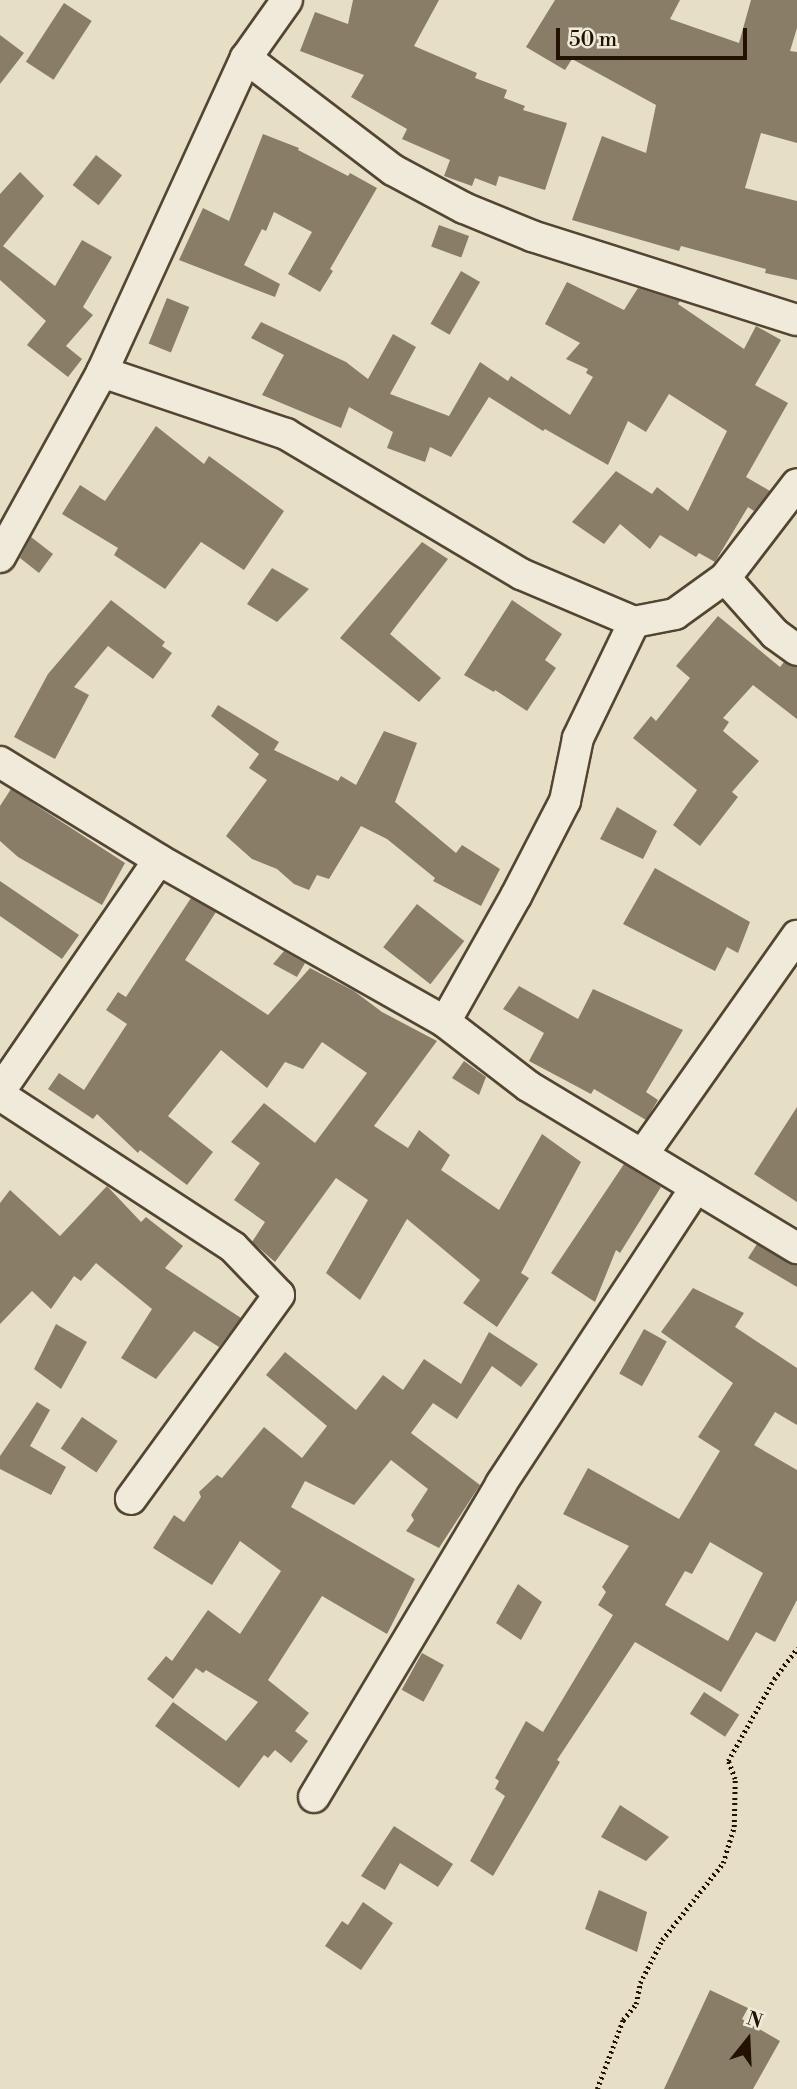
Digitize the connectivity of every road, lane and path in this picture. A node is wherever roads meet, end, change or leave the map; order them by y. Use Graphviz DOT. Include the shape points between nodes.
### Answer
graph roads {
  1 [pos="287,0"];
  2 [pos="246,58"];
  3 [pos="797,320"];
  4 [pos="102,372"];
  5 [pos="797,484"];
  6 [pos="0,557"];
  7 [pos="725,578"];
  8 [pos="634,622"];
  9 [pos="797,650"];
  10 [pos="0,762"];
  11 [pos="159,860"];
  12 [pos="797,936"];
  13 [pos="445,1022"];
  14 [pos="0,1093"];
  15 [pos="643,1154"];
  16 [pos="696,1187"];
  17 [pos="797,1248"];
  18 [pos="131,1499"];
  19 [pos="797,1648"];
  20 [pos="314,1797"];
  21 [pos="597,2089"];
  1 -- 2 [label="street"];
  2 -- 3 [label="street" via="393,170 464,208 532,236"];
  2 -- 4 [label="street"];
  4 -- 6 [label="street"];
  4 -- 8 [label="street" via="286,434 521,574"];
  5 -- 7 [label="street"];
  7 -- 8 [label="street" via="676,614"];
  7 -- 9 [label="street" via="775,634"];
  8 -- 13 [label="street" via="578,738 565,801"];
  10 -- 11 [label="street"];
  11 -- 13 [label="street"];
  11 -- 14 [label="street"];
  12 -- 15 [label="street"];
  13 -- 15 [label="street" via="528,1086"];
  14 -- 18 [label="street" via="233,1247 279,1295"];
  15 -- 16 [label="street"];
  16 -- 17 [label="street"];
  16 -- 20 [label="street" via="501,1484"];
  19 -- 21 [label="path" via="774,1679 728,1762 735,1779 734,1827 723,1863 662,1940 640,1983 636,2004 623,2020"];
}
